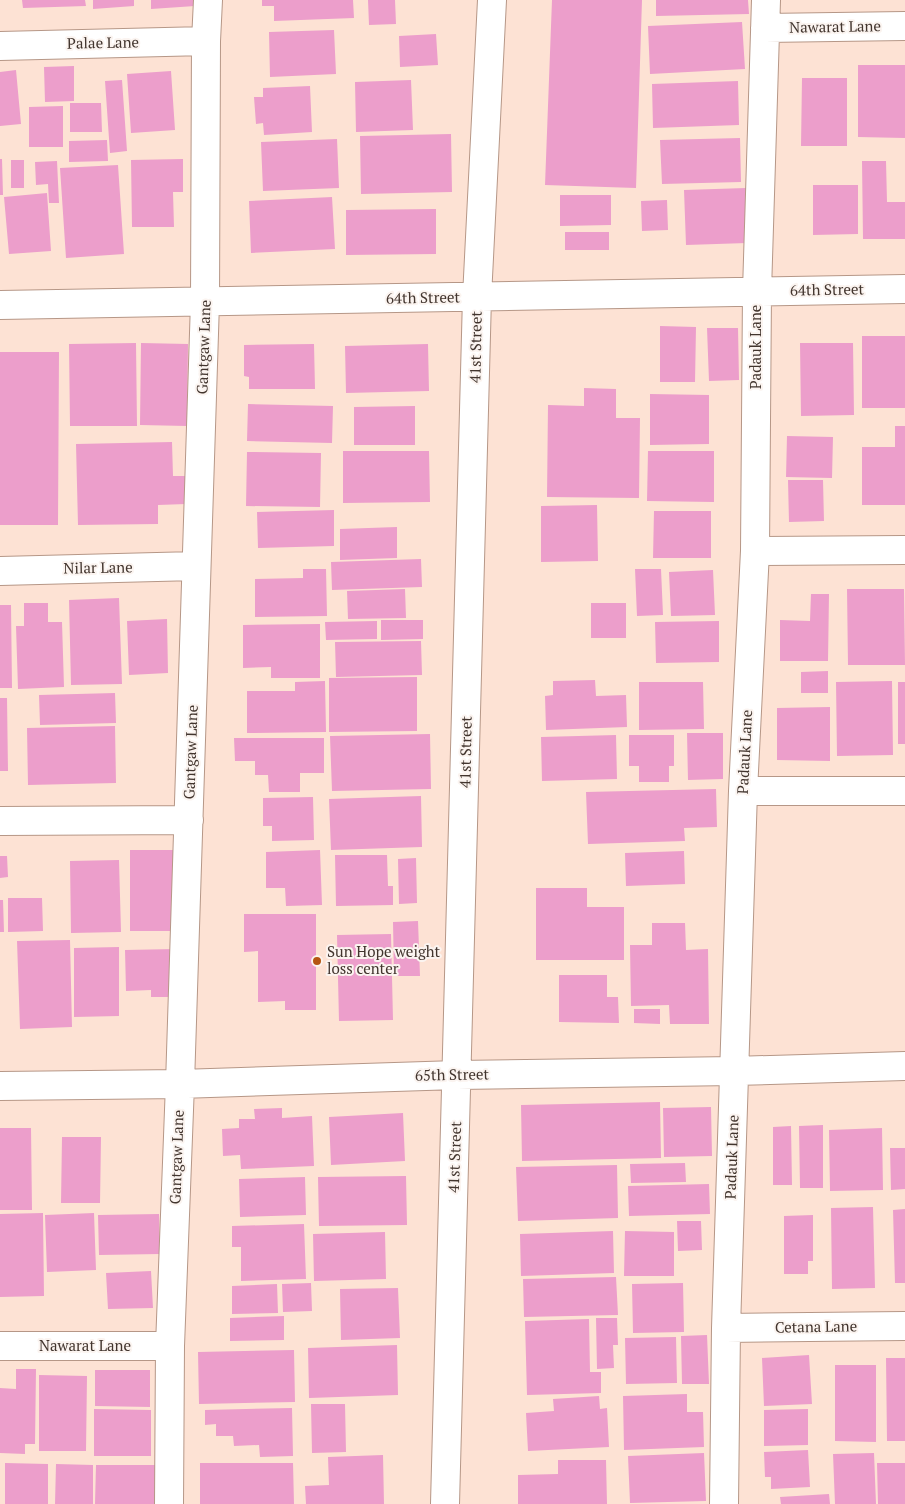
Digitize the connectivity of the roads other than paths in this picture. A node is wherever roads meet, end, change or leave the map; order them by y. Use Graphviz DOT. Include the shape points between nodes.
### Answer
graph roads {
  1 [pos="208,0"];
  2 [pos="492,0"];
  3 [pos="766,0"];
  4 [pos="905,26"];
  5 [pos="765,28"];
  6 [pos="206,41"];
  7 [pos="0,46"];
  8 [pos="905,289"];
  9 [pos="757,291"];
  10 [pos="477,297"];
  11 [pos="205,302"];
  12 [pos="0,305"];
  13 [pos="905,550"];
  14 [pos="755,552"];
  15 [pos="196,566"];
  16 [pos="0,570"];
  17 [pos="743,790"];
  18 [pos="905,791"];
  19 [pos="189,820"];
  20 [pos="0,821"];
  21 [pos="905,1066"];
  22 [pos="734,1071"];
  23 [pos="457,1075"];
  24 [pos="180,1084"];
  25 [pos="0,1086"];
  26 [pos="905,1326"];
  27 [pos="726,1328"];
  28 [pos="0,1346"];
  29 [pos="170,1346"];
  30 [pos="169,1504"];
  31 [pos="445,1504"];
  32 [pos="724,1504"];
  1 -- 6 [label="street, Gantgaw Lane"];
  2 -- 10 [label="street, 41st Street"];
  3 -- 5 [label="street, Padauk Lane"];
  4 -- 5 [label="street, Nawarat Lane"];
  5 -- 9 [label="street, Padauk Lane"];
  6 -- 7 [label="street, Palae Lane"];
  6 -- 11 [label="street, Gantgaw Lane"];
  8 -- 9 [label="street, 64th Street"];
  9 -- 10 [label="street, 64th Street"];
  9 -- 14 [label="street, Padauk Lane"];
  10 -- 11 [label="street, 64th Street"];
  10 -- 23 [label="street, 41st Street"];
  11 -- 12 [label="street, 64th Street"];
  11 -- 15 [label="street, Gantgaw Lane"];
  13 -- 14 [label="street"];
  14 -- 17 [label="street, Padauk Lane"];
  15 -- 16 [label="street, Nilar Lane"];
  15 -- 19 [label="street, Gantgaw Lane"];
  17 -- 18 [label="street"];
  17 -- 22 [label="street, Padauk Lane"];
  19 -- 20 [label="street"];
  19 -- 24 [label="street, Gantgaw Lane"];
  21 -- 22 [label="street, 65th Street"];
  22 -- 23 [label="street, 65th Street"];
  22 -- 27 [label="street, Padauk Lane"];
  23 -- 24 [label="street, 65th Street"];
  23 -- 31 [label="street, 41st Street"];
  24 -- 25 [label="street, 65th Street"];
  24 -- 29 [label="street, Gantgaw Lane"];
  26 -- 27 [label="street, Cetana Lane"];
  27 -- 32 [label="street, Padauk Lane"];
  28 -- 29 [label="street, Nawarat Lane"];
  29 -- 30 [label="street, Gantgaw Lane"];
}
